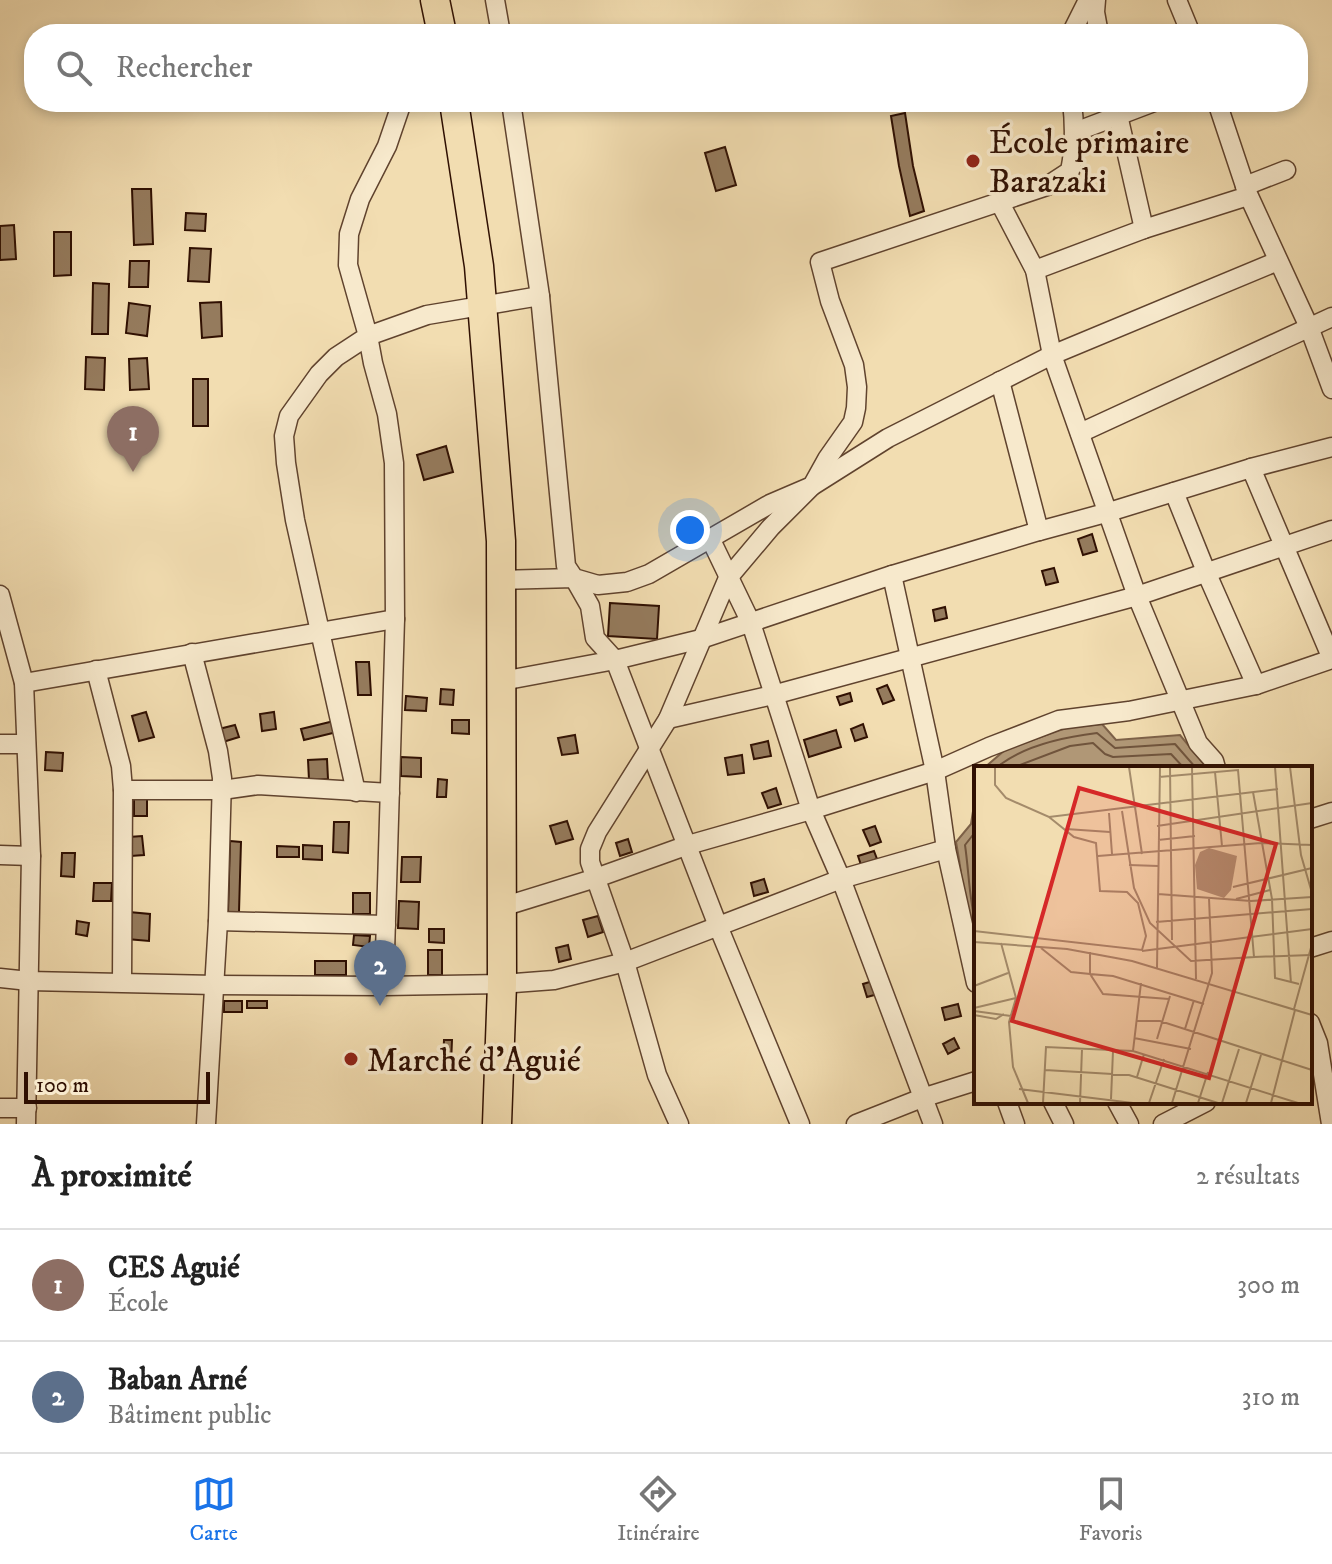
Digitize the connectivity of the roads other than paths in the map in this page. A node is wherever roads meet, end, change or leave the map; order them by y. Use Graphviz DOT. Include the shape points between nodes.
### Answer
graph roads {
  1 [pos="495,0"];
  2 [pos="1088,0"];
  3 [pos="1096,0"];
  4 [pos="1177,0"];
  5 [pos="499,24"];
  6 [pos="1076,24"];
  7 [pos="1097,24"];
  8 [pos="1187,24"];
  9 [pos="399,112"];
  10 [pos="456,112"];
  11 [pos="512,112"];
  12 [pos="1073,112"];
  13 [pos="1111,112"];
  14 [pos="1117,112"];
  15 [pos="1220,112"];
  16 [pos="1075,132"];
  17 [pos="1286,170"];
  18 [pos="1247,191"];
  19 [pos="1000,203"];
  20 [pos="1144,229"];
  21 [pos="1278,261"];
  22 [pos="1035,270"];
  23 [pos="540,296"];
  24 [pos="483,305"];
  25 [pos="1332,317"];
  26 [pos="1309,327"];
  27 [pos="368,336"];
  28 [pos="1052,355"];
  29 [pos="1000,381"];
  30 [pos="1332,389"];
  31 [pos="1080,433"];
  32 [pos="1332,447"];
  33 [pos="1251,468"];
  34 [pos="812,486"];
  35 [pos="1174,492"];
  36 [pos="1109,512"];
  37 [pos="1332,530"];
  38 [pos="1039,531"];
  39 [pos="711,540"];
  40 [pos="1283,546"];
  41 [pos="1207,574"];
  42 [pos="892,575"];
  43 [pos="574,578"];
  44 [pos="728,578"];
  45 [pos="501,580"];
  46 [pos="0,595"];
  47 [pos="1137,596"];
  48 [pos="395,619"];
  49 [pos="751,623"];
  50 [pos="320,632"];
  51 [pos="701,639"];
  52 [pos="192,653"];
  53 [pos="911,657"];
  54 [pos="615,660"];
  55 [pos="96,670"];
  56 [pos="502,681"];
  57 [pos="24,683"];
  58 [pos="1256,685"];
  59 [pos="773,695"];
  60 [pos="1179,700"];
  61 [pos="668,719"];
  62 [pos="0,744"];
  63 [pos="26,744"];
  64 [pos="649,751"];
  65 [pos="1215,766"];
  66 [pos="935,771"];
  67 [pos="123,790"];
  68 [pos="222,790"];
  69 [pos="356,792"];
  70 [pos="390,793"];
  71 [pos="811,810"];
  72 [pos="1332,812"];
  73 [pos="1312,818"];
  74 [pos="688,845"];
  75 [pos="946,849"];
  76 [pos="0,855"];
  77 [pos="31,856"];
  78 [pos="596,878"];
  79 [pos="841,879"];
  80 [pos="502,907"];
  81 [pos="218,921"];
  82 [pos="386,925"];
  83 [pos="718,926"];
  84 [pos="1332,941"];
  85 [pos="1312,947"];
  86 [pos="625,962"];
  87 [pos="974,974"];
  88 [pos="0,978"];
  89 [pos="29,981"];
  90 [pos="122,982"];
  91 [pos="502,984"];
  92 [pos="215,985"];
  93 [pos="384,986"];
  94 [pos="1320,1043"];
  95 [pos="974,1082"];
  96 [pos="922,1098"];
  97 [pos="1008,1104"];
  98 [pos="1054,1104"];
  99 [pos="1118,1104"];
  100 [pos="1202,1104"];
  101 [pos="0,1108"];
  102 [pos="26,1116"];
  103 [pos="206,1124"];
  104 [pos="497,1124"];
  105 [pos="679,1124"];
  106 [pos="800,1124"];
  107 [pos="856,1124"];
  108 [pos="933,1124"];
  109 [pos="1015,1124"];
  110 [pos="1064,1124"];
  111 [pos="1129,1124"];
  112 [pos="1163,1124"];
  113 [pos="1331,1124"];
  1 -- 5 [label="street"];
  2 -- 6 [label="street"];
  3 -- 7 [label="street"];
  4 -- 8 [label="street"];
  9 -- 27 [label="street" via="349,234 348,265"];
  10 -- 24 [label="highway"];
  11 -- 23 [label="street"];
  12 -- 16 [label="street"];
  13 -- 16 [label="street"];
  14 -- 20 [label="street"];
  15 -- 18 [label="street"];
  16 -- 19 [label="street" via="1070,171 1047,186"];
  17 -- 18 [label="street"];
  18 -- 20 [label="street"];
  18 -- 21 [label="street"];
  19 -- 22 [label="street"];
  19 -- 34 [label="street" via="820,262 857,387 853,422"];
  20 -- 22 [label="street"];
  21 -- 26 [label="street"];
  21 -- 28 [label="street"];
  22 -- 28 [label="street"];
  23 -- 24 [label="street"];
  23 -- 43 [label="street" via="566,566"];
  24 -- 27 [label="street" via="427,315"];
  24 -- 45 [label="highway"];
  25 -- 26 [label="street"];
  26 -- 30 [label="street"];
  26 -- 31 [label="street"];
  27 -- 48 [label="street" via="394,463"];
  27 -- 50 [label="street" via="319,374 289,416 284,436 295,520"];
  28 -- 29 [label="street"];
  28 -- 31 [label="street"];
  29 -- 34 [label="street" via="888,438"];
  29 -- 38 [label="street"];
  31 -- 36 [label="street"];
  32 -- 33 [label="street"];
  33 -- 35 [label="street"];
  33 -- 40 [label="street"];
  34 -- 39 [label="street"];
  34 -- 44 [label="street"];
  35 -- 36 [label="street"];
  35 -- 41 [label="street"];
  36 -- 38 [label="street"];
  36 -- 47 [label="street"];
  37 -- 40 [label="street"];
  38 -- 42 [label="street"];
  39 -- 43 [label="street" via="627,582 598,585"];
  39 -- 44 [label="street"];
  40 -- 41 [label="street"];
  40 -- 58 [label="street" via="1332,659"];
  41 -- 47 [label="street"];
  41 -- 58 [label="street"];
  42 -- 49 [label="street"];
  42 -- 53 [label="street"];
  43 -- 45 [label="street"];
  43 -- 54 [label="street" via="590,606 595,638"];
  44 -- 49 [label="street"];
  44 -- 51 [label="street"];
  45 -- 56 [label="highway"];
  46 -- 57 [label="street"];
  47 -- 53 [label="street"];
  47 -- 60 [label="street"];
  48 -- 50 [label="street"];
  48 -- 70 [label="street"];
  49 -- 51 [label="street"];
  49 -- 59 [label="street"];
  50 -- 52 [label="street"];
  50 -- 69 [label="street"];
  51 -- 54 [label="street"];
  51 -- 61 [label="street"];
  52 -- 55 [label="street"];
  52 -- 68 [label="street" via="218,751"];
  53 -- 59 [label="street"];
  53 -- 66 [label="street"];
  54 -- 56 [label="street"];
  54 -- 64 [label="street"];
  55 -- 57 [label="street"];
  55 -- 67 [label="street"];
  56 -- 80 [label="highway"];
  57 -- 63 [label="street"];
  58 -- 60 [label="street"];
  59 -- 61 [label="street"];
  59 -- 71 [label="street"];
  60 -- 65 [label="street" via="1198,743"];
  60 -- 66 [label="street" via="1059,720"];
  61 -- 64 [label="street"];
  62 -- 63 [label="street"];
  63 -- 77 [label="street"];
  64 -- 74 [label="street"];
  64 -- 78 [label="street" via="597,832 590,849"];
  66 -- 71 [label="street"];
  66 -- 75 [label="street"];
  67 -- 68 [label="street"];
  67 -- 90 [label="street"];
  68 -- 69 [label="street" via="258,785"];
  68 -- 81 [label="street"];
  69 -- 70 [label="street"];
  70 -- 82 [label="street"];
  71 -- 74 [label="street"];
  71 -- 79 [label="street"];
  72 -- 73 [label="street"];
  74 -- 78 [label="street"];
  74 -- 83 [label="street"];
  75 -- 79 [label="street"];
  75 -- 87 [label="street"];
  76 -- 77 [label="street"];
  77 -- 89 [label="street"];
  78 -- 80 [label="street"];
  78 -- 86 [label="street"];
  79 -- 83 [label="street"];
  79 -- 96 [label="street"];
  80 -- 91 [label="highway"];
  81 -- 82 [label="street"];
  81 -- 92 [label="street"];
  82 -- 93 [label="street"];
  83 -- 86 [label="street"];
  83 -- 106 [label="street"];
  84 -- 85 [label="street"];
  86 -- 91 [label="street" via="554,980"];
  86 -- 105 [label="street" via="657,1075"];
  88 -- 89 [label="street"];
  89 -- 90 [label="street"];
  89 -- 102 [label="street"];
  90 -- 92 [label="street"];
  91 -- 93 [label="street"];
  91 -- 104 [label="highway"];
  92 -- 93 [label="street"];
  92 -- 103 [label="street"];
  94 -- 113 [label="street"];
  95 -- 96 [label="street"];
  96 -- 107 [label="street"];
  96 -- 108 [label="street"];
  97 -- 109 [label="street"];
  98 -- 110 [label="street"];
  99 -- 111 [label="street"];
  100 -- 112 [label="street"];
  101 -- 102 [label="street"];
}
